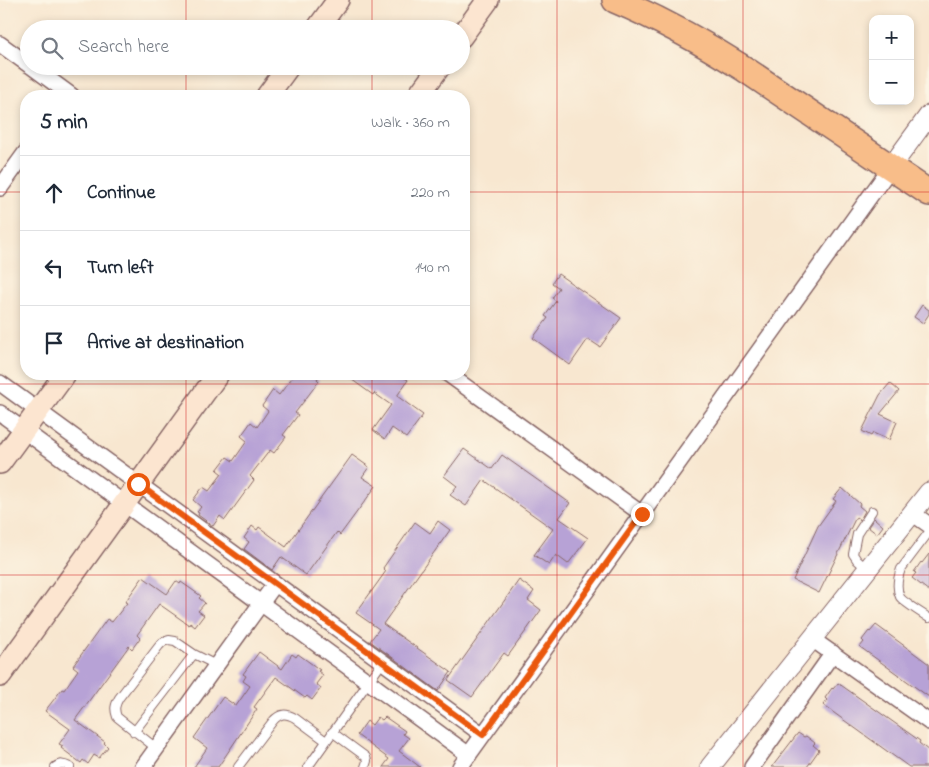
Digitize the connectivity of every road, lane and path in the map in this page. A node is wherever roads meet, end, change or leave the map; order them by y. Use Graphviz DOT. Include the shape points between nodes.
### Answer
graph roads {
  1 [pos="338,0"];
  2 [pos="488,0"];
  3 [pos="623,3"];
  4 [pos="324,20"];
  5 [pos="470,25"];
  6 [pos="0,44"];
  7 [pos="20,59"];
  8 [pos="42,75"];
  9 [pos="282,75"];
  10 [pos="433,75"];
  11 [pos="62,90"];
  12 [pos="271,90"];
  13 [pos="422,90"];
  14 [pos="929,115"];
  15 [pos="20,160"];
  16 [pos="891,167"];
  17 [pos="0,188"];
  18 [pos="929,193"];
  19 [pos="61,380"];
  20 [pos="214,380"];
  21 [pos="456,380"];
  22 [pos="0,383"];
  23 [pos="38,411"];
  24 [pos="0,414"];
  25 [pos="24,430"];
  26 [pos="0,464"];
  27 [pos="138,484"];
  28 [pos="929,492"];
  29 [pos="124,504"];
  30 [pos="872,511"];
  31 [pos="912,513"];
  32 [pos="642,514"];
  33 [pos="929,525"];
  34 [pos="929,532"];
  35 [pos="868,569"];
  36 [pos="275,584"];
  37 [pos="261,604"];
  38 [pos="929,618"];
  39 [pos="812,639"];
  40 [pos="833,653"];
  41 [pos="194,654"];
  42 [pos="382,662"];
  43 [pos="216,665"];
  44 [pos="0,676"];
  45 [pos="367,682"];
  46 [pos="929,722"];
  47 [pos="134,732"];
  48 [pos="332,732"];
  49 [pos="483,735"];
  50 [pos="326,741"];
  51 [pos="156,748"];
  52 [pos="465,761"];
  53 [pos="55,767"];
  54 [pos="70,767"];
  55 [pos="143,767"];
  56 [pos="238,767"];
  57 [pos="308,767"];
  58 [pos="365,767"];
  59 [pos="710,767"];
  60 [pos="752,767"];
  1 -- 4 [label="main road"];
  2 -- 5 [label="main road"];
  3 -- 16 [label="main road" via="692,37 744,68"];
  6 -- 7 [label="street"];
  8 -- 11 [label="street"];
  9 -- 12 [label="main road"];
  10 -- 13 [label="main road"];
  14 -- 16 [label="street"];
  15 -- 17 [label="street"];
  16 -- 18 [label="main road"];
  16 -- 32 [label="street"];
  19 -- 23 [label="main road"];
  20 -- 27 [label="main road"];
  21 -- 32 [label="street"];
  22 -- 23 [label="street"];
  23 -- 25 [label="main road"];
  23 -- 27 [label="street"];
  24 -- 25 [label="street"];
  25 -- 26 [label="main road"];
  25 -- 29 [label="street"];
  27 -- 29 [label="main road"];
  27 -- 36 [label="street"];
  28 -- 31 [label="street"];
  29 -- 37 [label="street"];
  29 -- 44 [label="main road"];
  30 -- 35 [label="lane" via="857,534 853,554"];
  31 -- 33 [label="street"];
  31 -- 35 [label="street"];
  32 -- 49 [label="street"];
  34 -- 38 [label="lane" via="899,574 897,585 901,597"];
  35 -- 39 [label="street"];
  36 -- 37 [label="street"];
  36 -- 42 [label="street"];
  37 -- 43 [label="street"];
  37 -- 45 [label="street"];
  39 -- 40 [label="street"];
  39 -- 59 [label="street"];
  40 -- 46 [label="street"];
  40 -- 60 [label="street"];
  41 -- 43 [label="lane"];
  41 -- 47 [label="lane"];
  41 -- 47 [label="lane" via="175,641 169,640 158,646 116,704 117,717"];
  42 -- 45 [label="lane"];
  42 -- 49 [label="street"];
  43 -- 51 [label="street"];
  45 -- 48 [label="lane"];
  45 -- 52 [label="street"];
  47 -- 51 [label="lane"];
  48 -- 50 [label="lane"];
  48 -- 58 [label="lane" via="366,757"];
  49 -- 52 [label="street"];
  50 -- 56 [label="lane" via="295,718 283,714 273,720"];
  50 -- 57 [label="lane"];
  51 -- 55 [label="street"];
  53 -- 54 [label="lane" via="60,764"];
}
